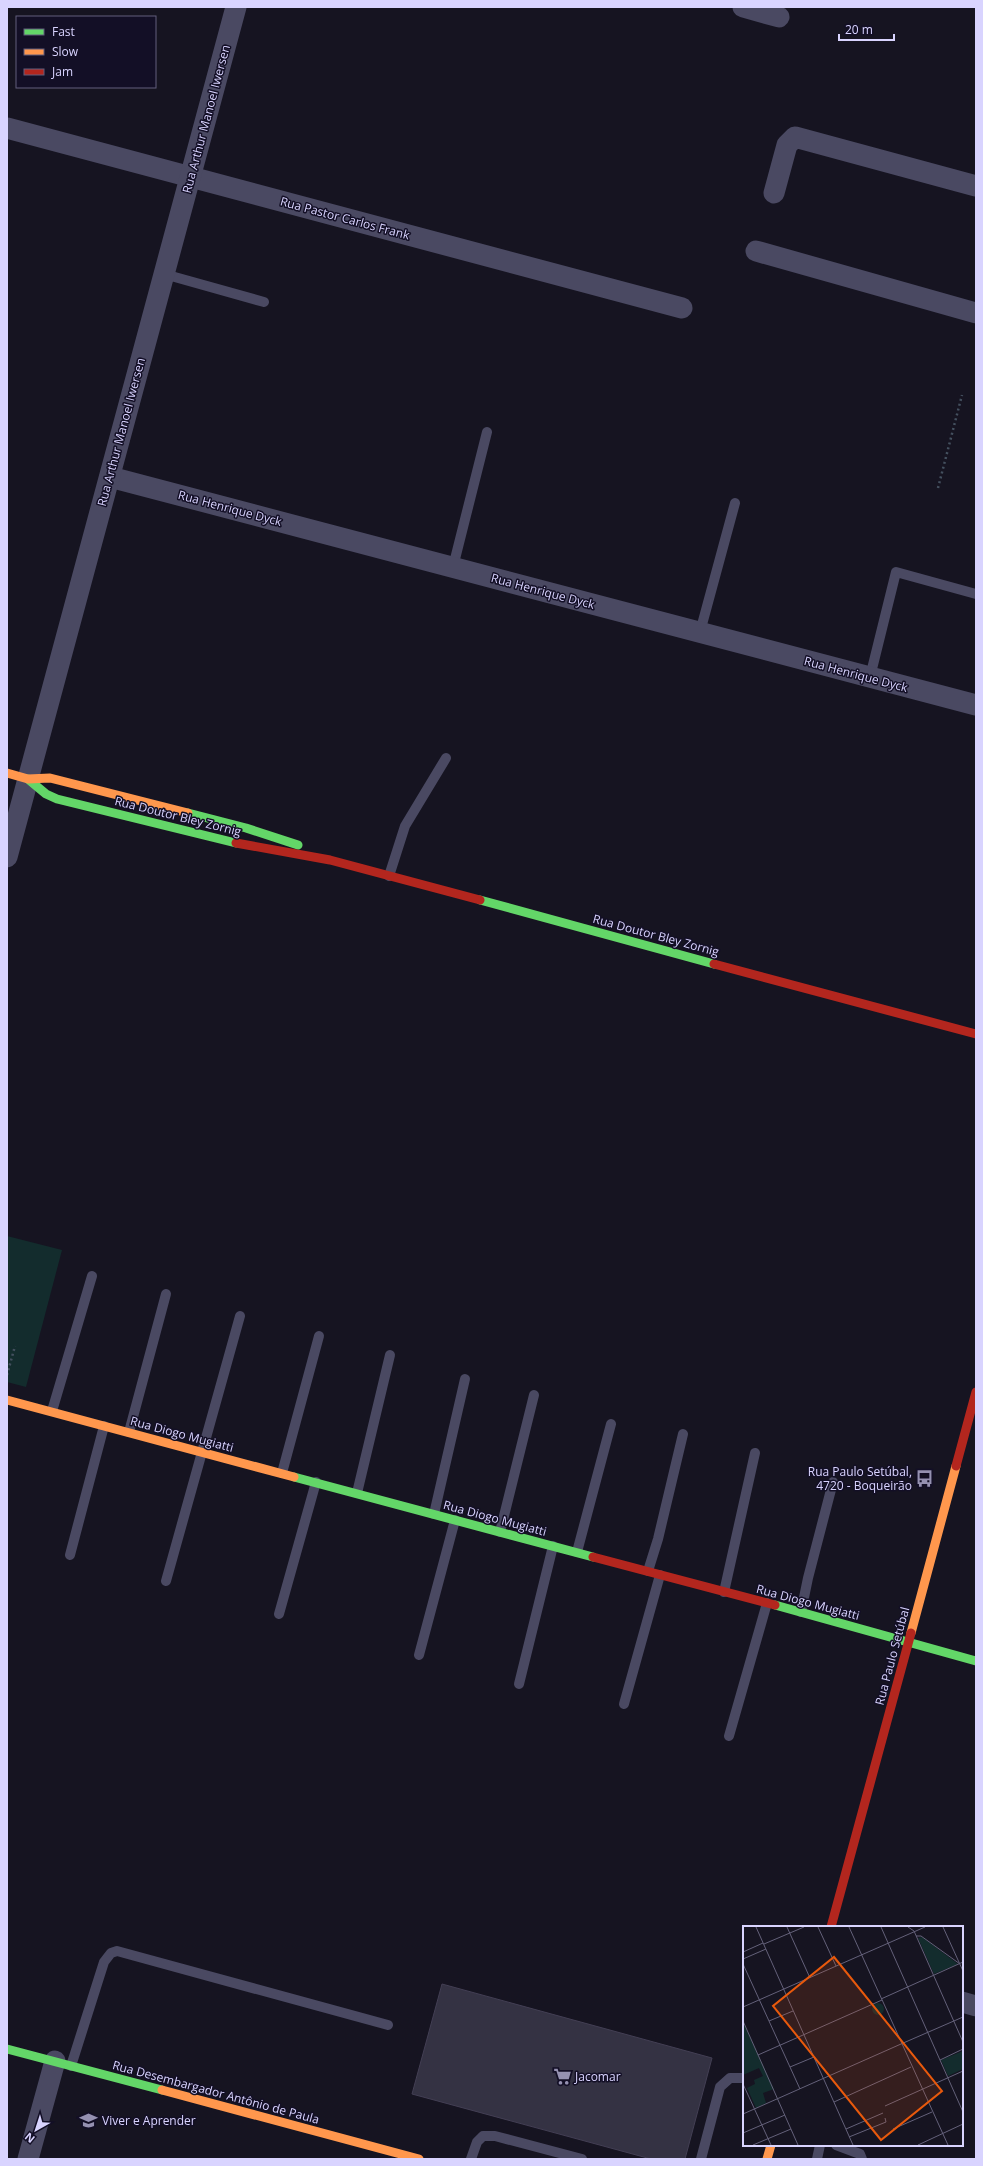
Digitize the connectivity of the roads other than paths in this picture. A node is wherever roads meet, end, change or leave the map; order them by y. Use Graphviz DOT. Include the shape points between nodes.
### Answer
graph roads {
  1 [pos="236,7"];
  2 [pos="743,7"];
  3 [pos="779,17"];
  4 [pos="7,128"];
  5 [pos="190,177"];
  6 [pos="976,186"];
  7 [pos="774,192"];
  8 [pos="756,251"];
  9 [pos="164,274"];
  10 [pos="264,302"];
  11 [pos="682,308"];
  12 [pos="976,313"];
  13 [pos="487,432"];
  14 [pos="110,476"];
  15 [pos="735,503"];
  16 [pos="453,567"];
  17 [pos="976,594"];
  18 [pos="700,632"];
  19 [pos="870,677"];
  20 [pos="976,705"];
  21 [pos="446,758"];
  22 [pos="7,773"];
  23 [pos="28,779"];
  24 [pos="7,857"];
  25 [pos="330,860"];
  26 [pos="389,876"];
  27 [pos="976,1034"];
  28 [pos="92,1276"];
  29 [pos="166,1294"];
  30 [pos="240,1316"];
  31 [pos="319,1336"];
  32 [pos="390,1355"];
  33 [pos="465,1379"];
  34 [pos="976,1392"];
  35 [pos="534,1395"];
  36 [pos="7,1400"];
  37 [pos="52,1412"];
  38 [pos="611,1424"];
  39 [pos="104,1426"];
  40 [pos="129,1432"];
  41 [pos="683,1434"];
  42 [pos="202,1452"];
  43 [pos="754,1453"];
  44 [pos="282,1473"];
  45 [pos="316,1482"];
  46 [pos="833,1482"];
  47 [pos="357,1493"];
  48 [pos="434,1514"];
  49 [pos="455,1520"];
  50 [pos="500,1532"];
  51 [pos="553,1546"];
  52 [pos="577,1552"];
  53 [pos="70,1555"];
  54 [pos="648,1571"];
  55 [pos="660,1574"];
  56 [pos="166,1581"];
  57 [pos="724,1592"];
  58 [pos="767,1603"];
  59 [pos="801,1612"];
  60 [pos="279,1614"];
  61 [pos="908,1641"];
  62 [pos="419,1655"];
  63 [pos="976,1661"];
  64 [pos="519,1684"];
  65 [pos="624,1704"];
  66 [pos="729,1736"];
  67 [pos="831,1926"];
  68 [pos="963,2002"];
  69 [pos="976,2006"];
  70 [pos="388,2025"];
  71 [pos="7,2049"];
  72 [pos="63,2063"];
  73 [pos="743,2078"];
  74 [pos="771,2146"];
  75 [pos="820,2146"];
  76 [pos="839,2146"];
  77 [pos="407,2157"];
  78 [pos="28,2159"];
  79 [pos="471,2159"];
  80 [pos="582,2159"];
  81 [pos="701,2159"];
  82 [pos="767,2159"];
  83 [pos="817,2159"];
  84 [pos="862,2159"];
  1 -- 5 [label="street, Rua Arthur Manoel Iwersen"];
  2 -- 3 [label="street"];
  4 -- 5 [label="street, Rua Pastor Carlos Frank"];
  5 -- 9 [label="street, Rua Arthur Manoel Iwersen"];
  5 -- 11 [label="street, Rua Pastor Carlos Frank"];
  6 -- 7 [label="street" via="795,137 787,145"];
  8 -- 12 [label="street"];
  9 -- 10 [label="lane"];
  9 -- 14 [label="street, Rua Arthur Manoel Iwersen"];
  13 -- 16 [label="lane"];
  14 -- 16 [label="street, Rua Henrique Dyck"];
  14 -- 23 [label="street, Rua Arthur Manoel Iwersen"];
  15 -- 18 [label="lane"];
  16 -- 18 [label="street, Rua Henrique Dyck"];
  17 -- 19 [label="lane" via="896,572"];
  18 -- 19 [label="street, Rua Henrique Dyck"];
  19 -- 20 [label="street, Rua Henrique Dyck"];
  21 -- 26 [label="lane" via="405,826"];
  22 -- 23 [label="street, Rua Doutor Bley Zornig"];
  23 -- 24 [label="street, Rua Arthur Manoel Iwersen"];
  23 -- 25 [label="street, Rua Doutor Bley Zornig" via="50,778 246,828 291,842"];
  23 -- 25 [label="street, Rua Doutor Bley Zornig" via="46,794 57,799 246,845"];
  25 -- 26 [label="street, Rua Doutor Bley Zornig"];
  26 -- 27 [label="street, Rua Doutor Bley Zornig"];
  28 -- 37 [label="lane"];
  29 -- 40 [label="lane"];
  30 -- 42 [label="lane"];
  31 -- 44 [label="lane"];
  32 -- 47 [label="lane"];
  33 -- 48 [label="lane"];
  34 -- 61 [label="street, Rua Paulo Setúbal"];
  35 -- 50 [label="lane"];
  36 -- 37 [label="street, Rua Diogo Mugiatti"];
  37 -- 39 [label="street, Rua Diogo Mugiatti"];
  38 -- 52 [label="lane"];
  39 -- 40 [label="street, Rua Diogo Mugiatti"];
  39 -- 53 [label="lane"];
  40 -- 42 [label="street, Rua Diogo Mugiatti"];
  41 -- 54 [label="lane"];
  42 -- 44 [label="street, Rua Diogo Mugiatti"];
  42 -- 56 [label="lane"];
  43 -- 57 [label="lane"];
  44 -- 45 [label="street, Rua Diogo Mugiatti"];
  45 -- 47 [label="street, Rua Diogo Mugiatti"];
  45 -- 60 [label="lane"];
  46 -- 59 [label="lane"];
  47 -- 48 [label="street, Rua Diogo Mugiatti"];
  48 -- 49 [label="street, Rua Diogo Mugiatti"];
  49 -- 50 [label="street, Rua Diogo Mugiatti"];
  49 -- 62 [label="lane"];
  50 -- 51 [label="street, Rua Diogo Mugiatti"];
  51 -- 52 [label="street, Rua Diogo Mugiatti"];
  51 -- 64 [label="lane"];
  52 -- 54 [label="street, Rua Diogo Mugiatti"];
  54 -- 55 [label="street, Rua Diogo Mugiatti"];
  55 -- 57 [label="street, Rua Diogo Mugiatti"];
  55 -- 65 [label="lane"];
  57 -- 58 [label="street, Rua Diogo Mugiatti"];
  58 -- 59 [label="street, Rua Diogo Mugiatti"];
  58 -- 66 [label="lane"];
  59 -- 61 [label="street, Rua Diogo Mugiatti"];
  61 -- 63 [label="street, Rua Diogo Mugiatti"];
  61 -- 67 [label="street, Rua Paulo Setúbal"];
  68 -- 69 [label="street"];
  70 -- 72 [label="lane" via="117,1951 104,1962"];
  71 -- 72 [label="street, Rua Desembargador Antônio de Paula"];
  72 -- 77 [label="street, Rua Desembargador Antônio de Paula"];
  72 -- 78 [label="street"];
  73 -- 81 [label="lane" via="730,2078 720,2087"];
  74 -- 82 [label="street"];
  75 -- 83 [label="lane"];
  76 -- 84 [label="lane" via="860,2154"];
  79 -- 80 [label="lane" via="483,2136 495,2136"];
}
